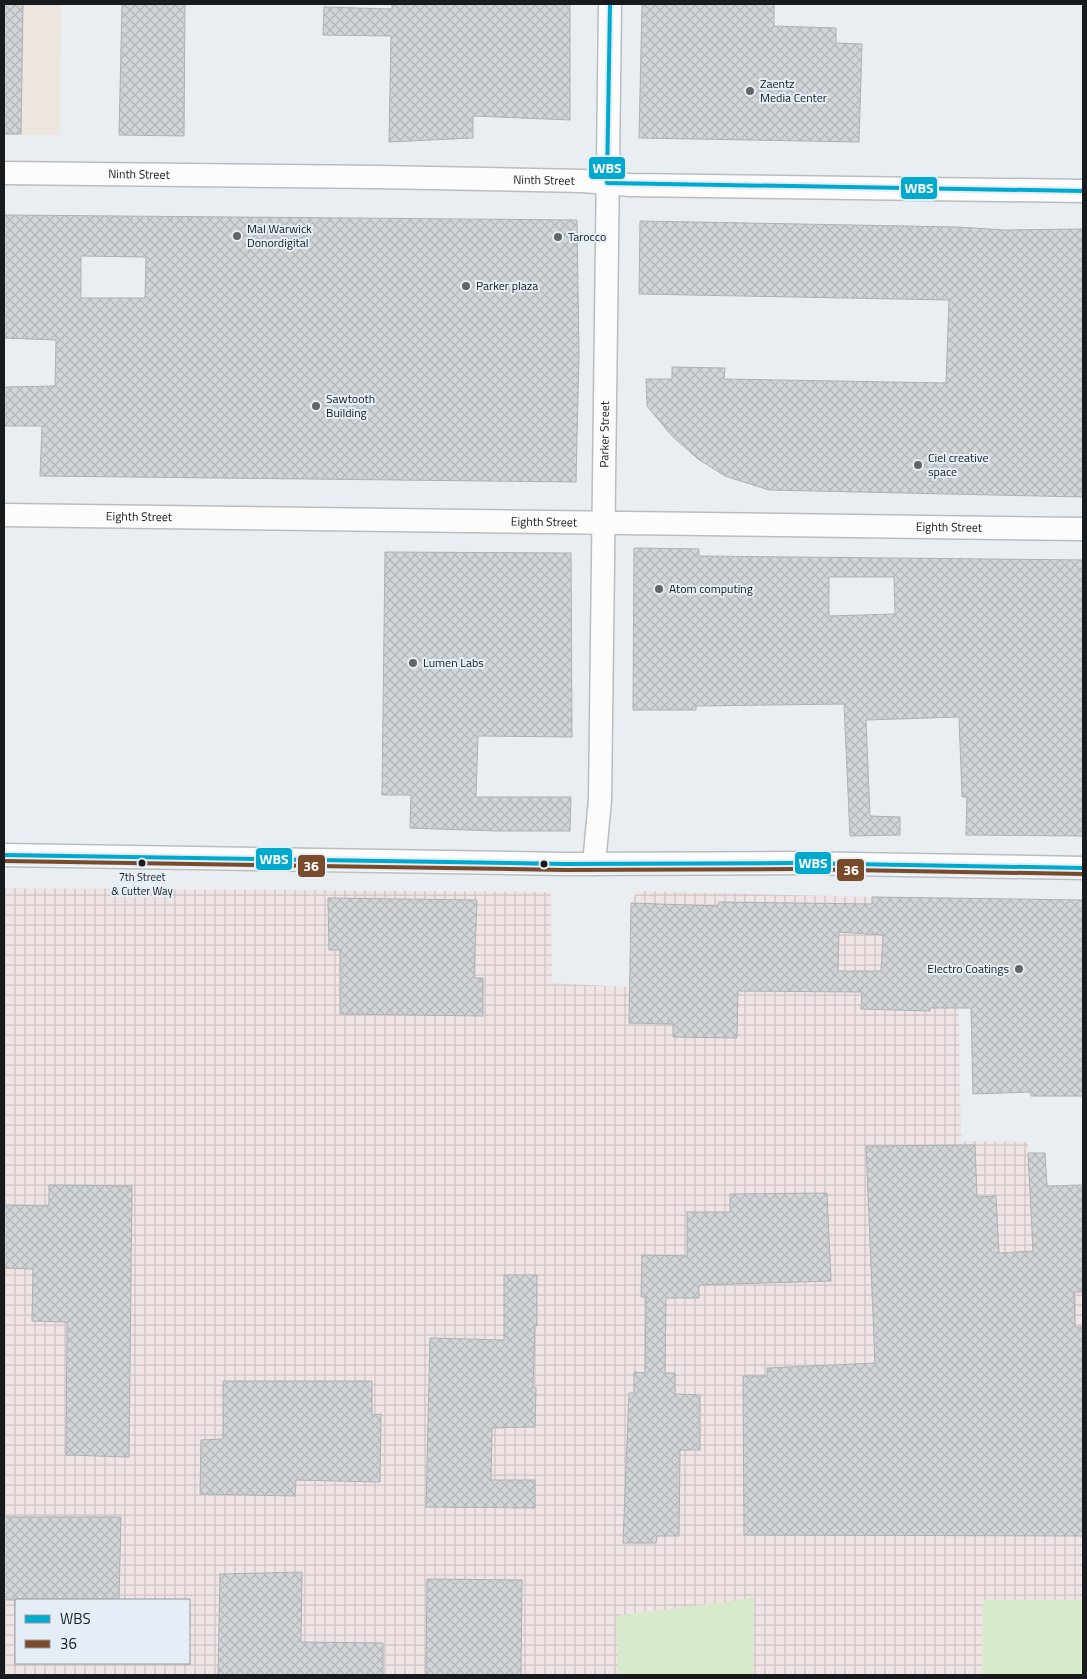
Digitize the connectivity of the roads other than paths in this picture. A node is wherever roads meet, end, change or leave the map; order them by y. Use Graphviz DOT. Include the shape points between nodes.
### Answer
graph roads {
  1 [pos="610,4"];
  2 [pos="4,173"];
  3 [pos="607,183"];
  4 [pos="1083,191"];
  5 [pos="4,515"];
  6 [pos="603,523"];
  7 [pos="1083,529"];
  8 [pos="4,855"];
  9 [pos="594,864"];
  10 [pos="1083,868"];
  1 -- 3 [label="street, Parker Street"];
  2 -- 3 [label="street, Ninth Street" via="377,176"];
  3 -- 4 [label="street, Ninth Street" via="630,186"];
  3 -- 6 [label="street, Parker Street"];
  5 -- 6 [label="street, Eighth Street"];
  6 -- 7 [label="street, Eighth Street"];
  6 -- 9 [label="street, Parker Street" via="600,800"];
  8 -- 9 [label="street"];
  9 -- 10 [label="street" via="794,863"];
}
